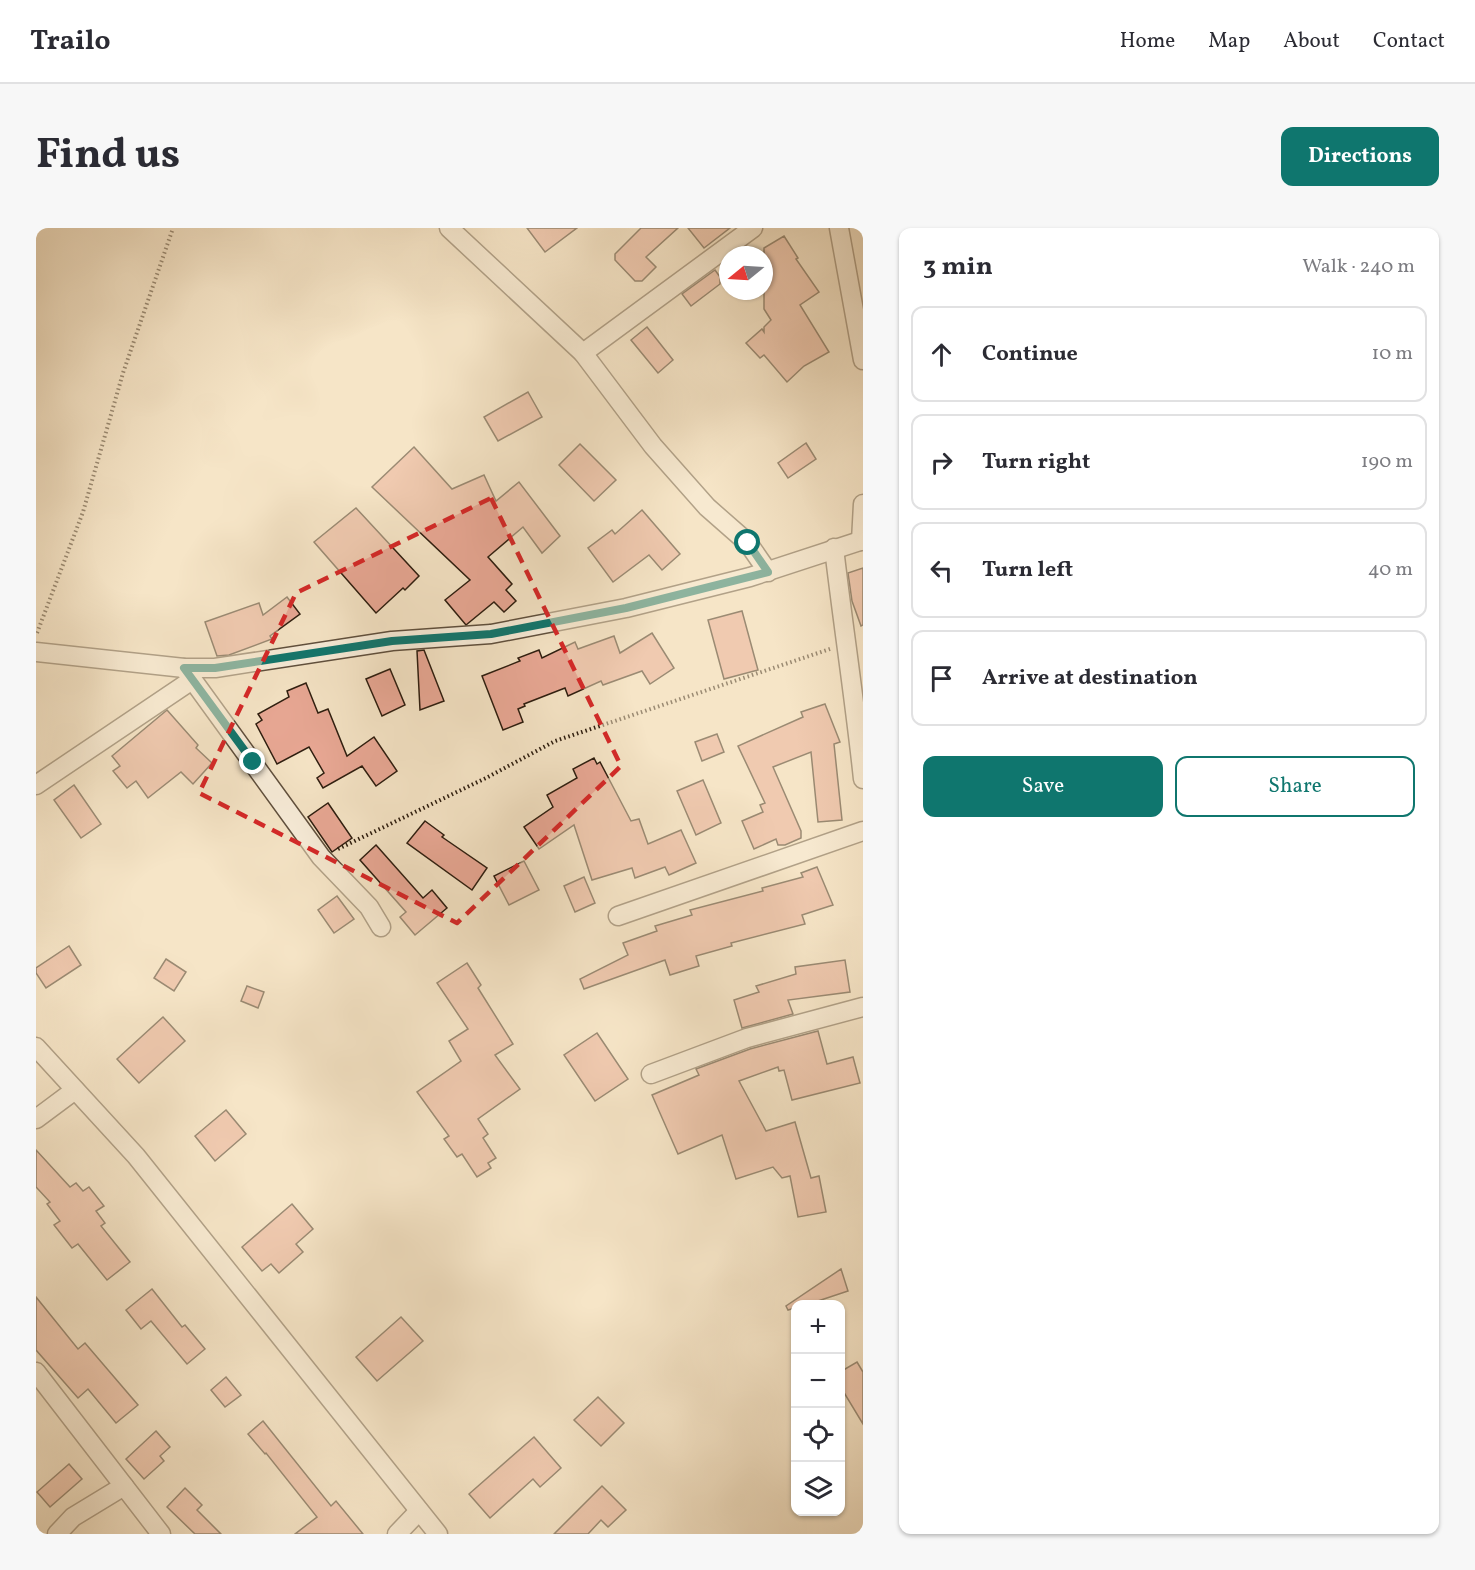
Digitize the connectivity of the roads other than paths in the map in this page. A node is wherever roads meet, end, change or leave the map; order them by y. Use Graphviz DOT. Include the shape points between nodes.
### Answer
graph roads {
  1 [pos="449,228"];
  2 [pos="753,228"];
  3 [pos="839,228"];
  4 [pos="583,353"];
  5 [pos="863,360"];
  6 [pos="863,504"];
  7 [pos="862,540"];
  8 [pos="834,548"];
  9 [pos="768,572"];
  10 [pos="36,652"];
  11 [pos="188,674"];
  12 [pos="863,779"];
  13 [pos="36,784"];
  14 [pos="863,831"];
  15 [pos="618,916"];
  16 [pos="381,927"];
  17 [pos="863,1006"];
  18 [pos="36,1047"];
  19 [pos="651,1074"];
  20 [pos="75,1090"];
  21 [pos="36,1119"];
  22 [pos="36,1372"];
  23 [pos="124,1486"];
  24 [pos="419,1511"];
  25 [pos="57,1534"];
  26 [pos="162,1534"];
  27 [pos="397,1534"];
  28 [pos="438,1534"];
  1 -- 4 [label="street"];
  2 -- 4 [label="street"];
  3 -- 5 [label="street"];
  4 -- 9 [label="street" via="653,446 707,507 748,543"];
  6 -- 7 [label="street"];
  7 -- 8 [label="street"];
  8 -- 9 [label="street"];
  8 -- 12 [label="street"];
  9 -- 11 [label="street" via="626,608 491,634 392,641"];
  10 -- 11 [label="street"];
  11 -- 13 [label="street"];
  11 -- 16 [label="street" via="321,857 369,907"];
  14 -- 15 [label="street"];
  17 -- 19 [label="street" via="747,1038"];
  18 -- 20 [label="street"];
  20 -- 21 [label="street"];
  20 -- 24 [label="street" via="136,1156"];
  22 -- 23 [label="street"];
  23 -- 25 [label="street" via="73,1517"];
  23 -- 26 [label="street"];
  24 -- 27 [label="street"];
  24 -- 28 [label="street"];
}
